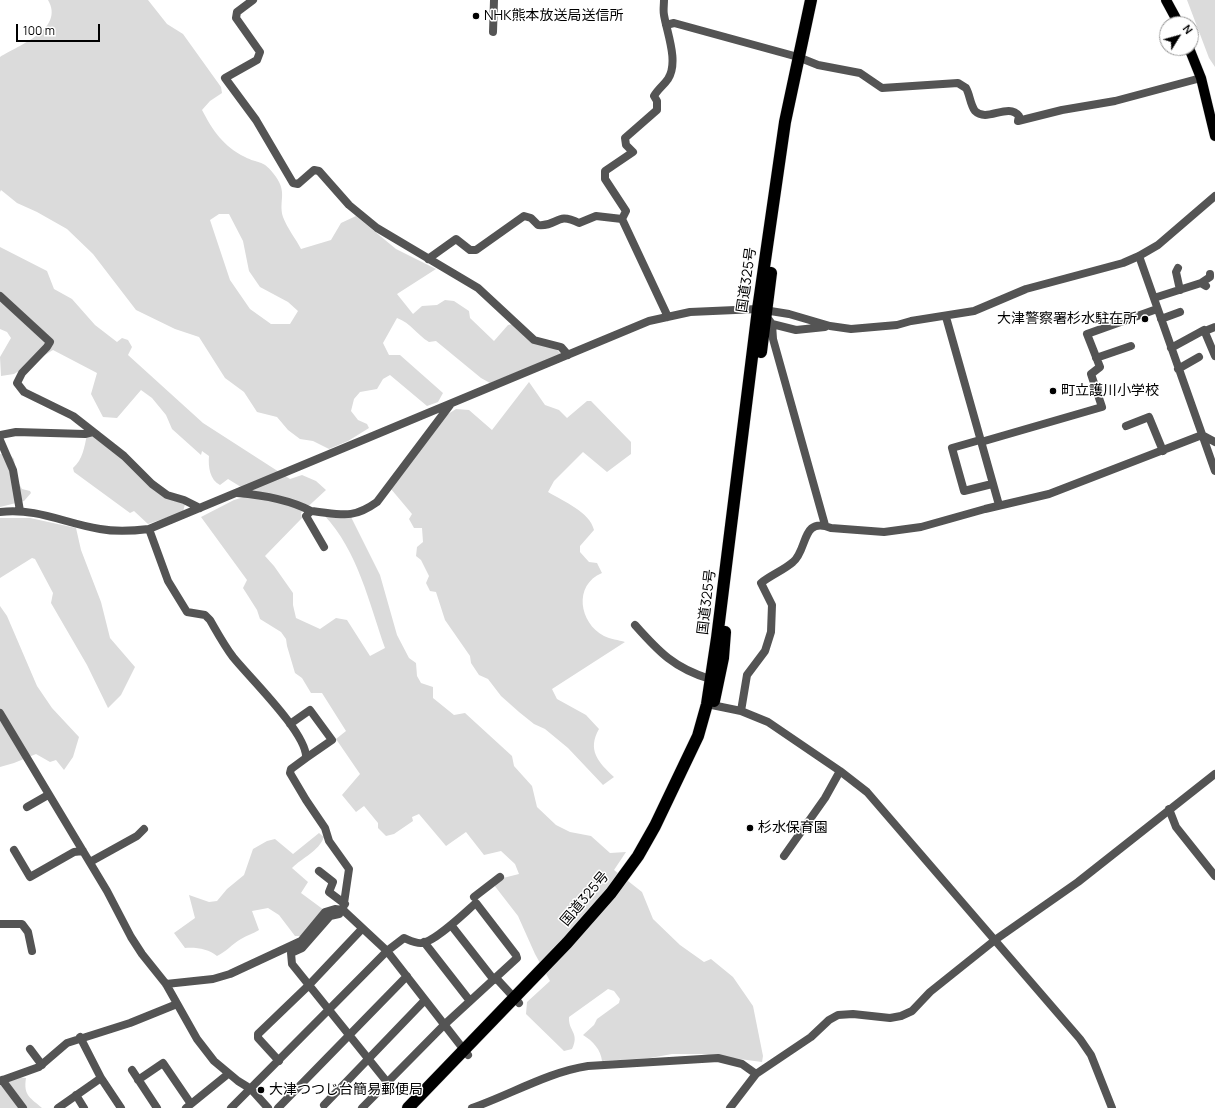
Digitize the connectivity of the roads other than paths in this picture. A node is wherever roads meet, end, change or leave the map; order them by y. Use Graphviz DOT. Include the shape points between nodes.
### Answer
graph roads {
  1 [pos="253,0"];
  2 [pos="494,0"];
  3 [pos="664,0"];
  4 [pos="811,0"];
  5 [pos="817,0"];
  6 [pos="1166,0"];
  7 [pos="1175,16"];
  8 [pos="666,25"];
  9 [pos="493,32"];
  10 [pos="1192,56"];
  11 [pos="801,58"];
  12 [pos="1201,78"];
  13 [pos="1215,136"];
  14 [pos="1215,196"];
  15 [pos="622,219"];
  16 [pos="1139,256"];
  17 [pos="428,259"];
  18 [pos="1178,268"];
  19 [pos="1210,274"];
  20 [pos="1151,276"];
  21 [pos="1180,290"];
  22 [pos="0,296"];
  23 [pos="1153,297"];
  24 [pos="1157,309"];
  25 [pos="1180,312"];
  26 [pos="766,315"];
  27 [pos="668,317"];
  28 [pos="946,317"];
  29 [pos="1161,319"];
  30 [pos="830,326"];
  31 [pos="1215,327"];
  32 [pos="1205,332"];
  33 [pos="1131,346"];
  34 [pos="1171,348"];
  35 [pos="568,355"];
  36 [pos="1215,356"];
  37 [pos="1199,357"];
  38 [pos="1096,358"];
  39 [pos="1178,369"];
  40 [pos="450,405"];
  41 [pos="1126,426"];
  42 [pos="93,432"];
  43 [pos="0,435"];
  44 [pos="1202,436"];
  45 [pos="0,440"];
  46 [pos="980,441"];
  47 [pos="1215,442"];
  48 [pos="1163,451"];
  49 [pos="1215,471"];
  50 [pos="992,484"];
  51 [pos="236,493"];
  52 [pos="999,505"];
  53 [pos="200,508"];
  54 [pos="20,511"];
  55 [pos="311,511"];
  56 [pos="0,512"];
  57 [pos="825,525"];
  58 [pos="149,529"];
  59 [pos="324,547"];
  60 [pos="635,624"];
  61 [pos="710,679"];
  62 [pos="710,705"];
  63 [pos="741,711"];
  64 [pos="0,714"];
  65 [pos="290,724"];
  66 [pos="306,758"];
  67 [pos="840,771"];
  68 [pos="1215,774"];
  69 [pos="48,795"];
  70 [pos="27,807"];
  71 [pos="1169,810"];
  72 [pos="144,829"];
  73 [pos="14,850"];
  74 [pos="83,851"];
  75 [pos="784,856"];
  76 [pos="90,862"];
  77 [pos="319,871"];
  78 [pos="1215,876"];
  79 [pos="500,878"];
  80 [pos="474,897"];
  81 [pos="344,907"];
  82 [pos="0,924"];
  83 [pos="451,925"];
  84 [pos="360,930"];
  85 [pos="369,934"];
  86 [pos="995,940"];
  87 [pos="424,942"];
  88 [pos="32,951"];
  89 [pos="387,951"];
  90 [pos="407,976"];
  91 [pos="495,979"];
  92 [pos="166,984"];
  93 [pos="309,985"];
  94 [pos="425,1000"];
  95 [pos="517,1000"];
  96 [pos="470,1001"];
  97 [pos="178,1004"];
  98 [pos="330,1010"];
  99 [pos="444,1025"];
  100 [pos="349,1035"];
  101 [pos="80,1038"];
  102 [pos="30,1049"];
  103 [pos="466,1053"];
  104 [pos="368,1059"];
  105 [pos="279,1061"];
  106 [pos="42,1065"];
  107 [pos="132,1070"];
  108 [pos="228,1074"];
  109 [pos="756,1074"];
  110 [pos="101,1078"];
  111 [pos="1,1080"];
  112 [pos="138,1080"];
  113 [pos="387,1082"];
  114 [pos="251,1089"];
  115 [pos="76,1095"];
  116 [pos="189,1106"];
  117 [pos="20,1107"];
  118 [pos="324,1107"];
  119 [pos="58,1108"];
  120 [pos="84,1108"];
  121 [pos="121,1108"];
  122 [pos="157,1108"];
  123 [pos="231,1108"];
  124 [pos="268,1108"];
  125 [pos="278,1108"];
  126 [pos="362,1108"];
  127 [pos="408,1108"];
  128 [pos="416,1108"];
  129 [pos="472,1108"];
  130 [pos="730,1108"];
  131 [pos="1112,1108"];
  1 -- 17 [label="street" via="237,12 236,18 260,52 257,60 225,78 256,120 292,183 298,184 314,170 319,171 349,205 377,228"];
  2 -- 9 [label="street"];
  3 -- 8 [label="street" via="663,14"];
  4 -- 11 [label="highway, 国道325号"];
  5 -- 11 [label="highway, 国道325号"];
  6 -- 7 [label="main road"];
  8 -- 11 [label="street" via="674,23"];
  8 -- 15 [label="street" via="671,41 672,69 668,79 654,96 657,110 625,138 626,145 633,152 605,172 605,179 626,211"];
  10 -- 12 [label="main road"];
  11 -- 12 [label="street" via="818,65 860,73 882,88 958,83 966,88 978,114 1012,111 1020,116 1018,121 1115,101"];
  11 -- 26 [label="highway, 国道325号"];
  12 -- 13 [label="main road"];
  14 -- 16 [label="street" via="1158,245"];
  15 -- 17 [label="street" via="596,216 579,222 562,217 546,226 538,225 531,218 524,216 476,250 470,250 456,239"];
  15 -- 27 [label="street"];
  16 -- 23 [label="street"];
  16 -- 28 [label="street" via="1123,263 1026,289 974,311"];
  17 -- 35 [label="street" via="478,288 534,340 561,347"];
  18 -- 21 [label="street" via="1176,272"];
  19 -- 21 [label="street" via="1203,285"];
  20 -- 23 [label="street" via="1155,290"];
  21 -- 23 [label="street"];
  22 -- 42 [label="street" via="50,342 22,373 17,383 18,387 73,416"];
  23 -- 24 [label="street"];
  24 -- 29 [label="street"];
  24 -- 38 [label="street" via="1087,334"];
  25 -- 29 [label="street"];
  26 -- 27 [label="street" via="690,312"];
  26 -- 30 [label="street"];
  26 -- 30 [label="street" via="796,330"];
  26 -- 57 [label="street"];
  26 -- 61 [label="highway, 国道325号"];
  26 -- 62 [label="highway, 国道325号" via="723,658"];
  27 -- 35 [label="street" via="649,321"];
  28 -- 30 [label="street" via="866,329 851,330"];
  28 -- 46 [label="street"];
  29 -- 34 [label="street"];
  31 -- 32 [label="street"];
  32 -- 34 [label="street" via="1204,330"];
  32 -- 36 [label="street"];
  33 -- 38 [label="street"];
  34 -- 39 [label="street"];
  35 -- 40 [label="street"];
  37 -- 39 [label="street"];
  38 -- 46 [label="street" via="1100,367 1091,374 1102,407"];
  39 -- 44 [label="street"];
  40 -- 51 [label="street"];
  40 -- 55 [label="street" via="377,502 354,515"];
  41 -- 48 [label="street" via="1149,417"];
  42 -- 43 [label="street" via="16,432"];
  42 -- 53 [label="street" via="167,495"];
  44 -- 47 [label="street"];
  44 -- 48 [label="street"];
  44 -- 49 [label="street"];
  45 -- 54 [label="street" via="13,470"];
  46 -- 50 [label="street"];
  46 -- 50 [label="street" via="952,448 964,491"];
  48 -- 52 [label="street" via="1049,494"];
  50 -- 52 [label="street"];
  51 -- 53 [label="street"];
  51 -- 55 [label="street" via="279,499"];
  52 -- 57 [label="street" via="921,528 904,530 859,530 831,528"];
  53 -- 58 [label="street"];
  54 -- 56 [label="street"];
  54 -- 58 [label="street" via="40,513 100,530 118,532"];
  55 -- 59 [label="street" via="306,516"];
  57 -- 63 [label="street" via="810,529 800,555 793,563 761,582 772,604 771,632 765,651 747,675"];
  58 -- 65 [label="street" via="168,581 187,612 205,615 210,620 233,656 278,706"];
  60 -- 61 [label="street" via="659,652 691,673"];
  61 -- 62 [label="highway, 国道325号"];
  62 -- 63 [label="street"];
  62 -- 95 [label="highway, 国道325号" via="702,746 672,811 636,872 572,948"];
  63 -- 67 [label="street" via="777,728"];
  64 -- 69 [label="street"];
  65 -- 66 [label="street" via="304,746"];
  65 -- 66 [label="street" via="310,710 332,740"];
  66 -- 81 [label="street" via="291,769 290,773 325,828 329,841 349,869"];
  67 -- 75 [label="street" via="825,798"];
  67 -- 86 [label="street" via="879,804"];
  68 -- 71 [label="street"];
  69 -- 70 [label="street"];
  69 -- 74 [label="street"];
  71 -- 78 [label="street" via="1176,827"];
  71 -- 86 [label="street" via="1078,882"];
  72 -- 76 [label="street" via="138,836"];
  73 -- 74 [label="street" via="30,877 74,852"];
  74 -- 76 [label="street"];
  76 -- 92 [label="street" via="131,937"];
  77 -- 81 [label="street" via="333,882 329,892"];
  79 -- 80 [label="street"];
  80 -- 83 [label="street"];
  80 -- 91 [label="street" via="517,958"];
  81 -- 85 [label="street"];
  81 -- 92 [label="street" via="325,912 301,941 230,974 213,979"];
  82 -- 88 [label="street" via="22,924 28,932"];
  83 -- 87 [label="street"];
  83 -- 91 [label="street"];
  84 -- 85 [label="street"];
  84 -- 93 [label="street"];
  84 -- 93 [label="street" via="342,915 330,916 302,948 291,953 292,964"];
  85 -- 89 [label="street"];
  86 -- 109 [label="street" via="930,992 912,1011 890,1018 838,1015 811,1037"];
  86 -- 131 [label="street" via="1080,1039 1091,1055"];
  87 -- 89 [label="street" via="421,944 404,938"];
  87 -- 96 [label="street"];
  89 -- 90 [label="street"];
  89 -- 98 [label="street"];
  90 -- 94 [label="street"];
  90 -- 100 [label="street"];
  91 -- 95 [label="street"];
  91 -- 96 [label="street"];
  92 -- 97 [label="street"];
  93 -- 98 [label="street"];
  93 -- 105 [label="street" via="258,1034 258,1038"];
  94 -- 99 [label="street"];
  94 -- 104 [label="street"];
  95 -- 103 [label="highway, 国道325号"];
  96 -- 99 [label="street"];
  97 -- 101 [label="street" via="130,1023"];
  97 -- 108 [label="street" via="197,1039"];
  98 -- 100 [label="street"];
  98 -- 105 [label="street"];
  99 -- 103 [label="street"];
  99 -- 113 [label="street"];
  100 -- 104 [label="street"];
  100 -- 125 [label="street"];
  101 -- 106 [label="street" via="67,1043"];
  101 -- 110 [label="street"];
  102 -- 106 [label="street"];
  103 -- 127 [label="highway, 国道325号"];
  103 -- 128 [label="highway, 国道325号"];
  104 -- 113 [label="street"];
  104 -- 118 [label="street"];
  105 -- 114 [label="street"];
  106 -- 111 [label="street"];
  107 -- 112 [label="street"];
  108 -- 114 [label="street"];
  108 -- 116 [label="street"];
  109 -- 129 [label="street" via="742,1064 718,1058 578,1067"];
  109 -- 130 [label="street"];
  110 -- 115 [label="street"];
  110 -- 121 [label="street"];
  111 -- 117 [label="street"];
  112 -- 116 [label="street" via="163,1063"];
  112 -- 122 [label="street"];
  113 -- 126 [label="street"];
  114 -- 123 [label="street"];
  114 -- 124 [label="street"];
  115 -- 119 [label="street"];
  115 -- 120 [label="street"];
}
